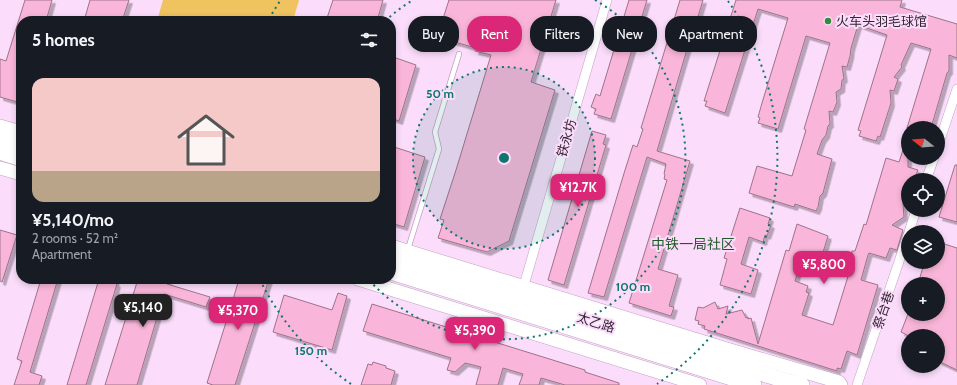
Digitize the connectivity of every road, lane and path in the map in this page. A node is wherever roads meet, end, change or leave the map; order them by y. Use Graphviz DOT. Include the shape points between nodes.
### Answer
graph roads {
  1 [pos="606,0"];
  2 [pos="459,54"];
  3 [pos="957,89"];
  4 [pos="945,125"];
  5 [pos="0,126"];
  6 [pos="16,131"];
  7 [pos="0,140"];
  8 [pos="16,145"];
  9 [pos="0,152"];
  10 [pos="16,157"];
  11 [pos="0,168"];
  12 [pos="16,173"];
  13 [pos="396,248"];
  14 [pos="407,251"];
  15 [pos="901,256"];
  16 [pos="396,260"];
  17 [pos="396,274"];
  18 [pos="374,284"];
  19 [pos="521,293"];
  20 [pos="700,385"];
  21 [pos="754,385"];
  22 [pos="802,385"];
  23 [pos="841,385"];
  24 [pos="858,385"];
  1 -- 19 [label="street, 铁永坊"];
  2 -- 14 [label="lane" via="435,132 439,148"];
  3 -- 4 [label="street"];
  5 -- 6 [label="main road"];
  7 -- 8 [label="main road"];
  9 -- 10 [label="main road"];
  11 -- 12 [label="main road"];
  13 -- 14 [label="main road"];
  14 -- 19 [label="main road"];
  15 -- 24 [label="street, 祭台巷"];
  16 -- 19 [label="main road, 太乙路"];
  17 -- 21 [label="main road, 太乙路"];
  18 -- 20 [label="main road"];
  19 -- 22 [label="main road, 太乙路"];
  19 -- 23 [label="main road" via="839,382"];
}
